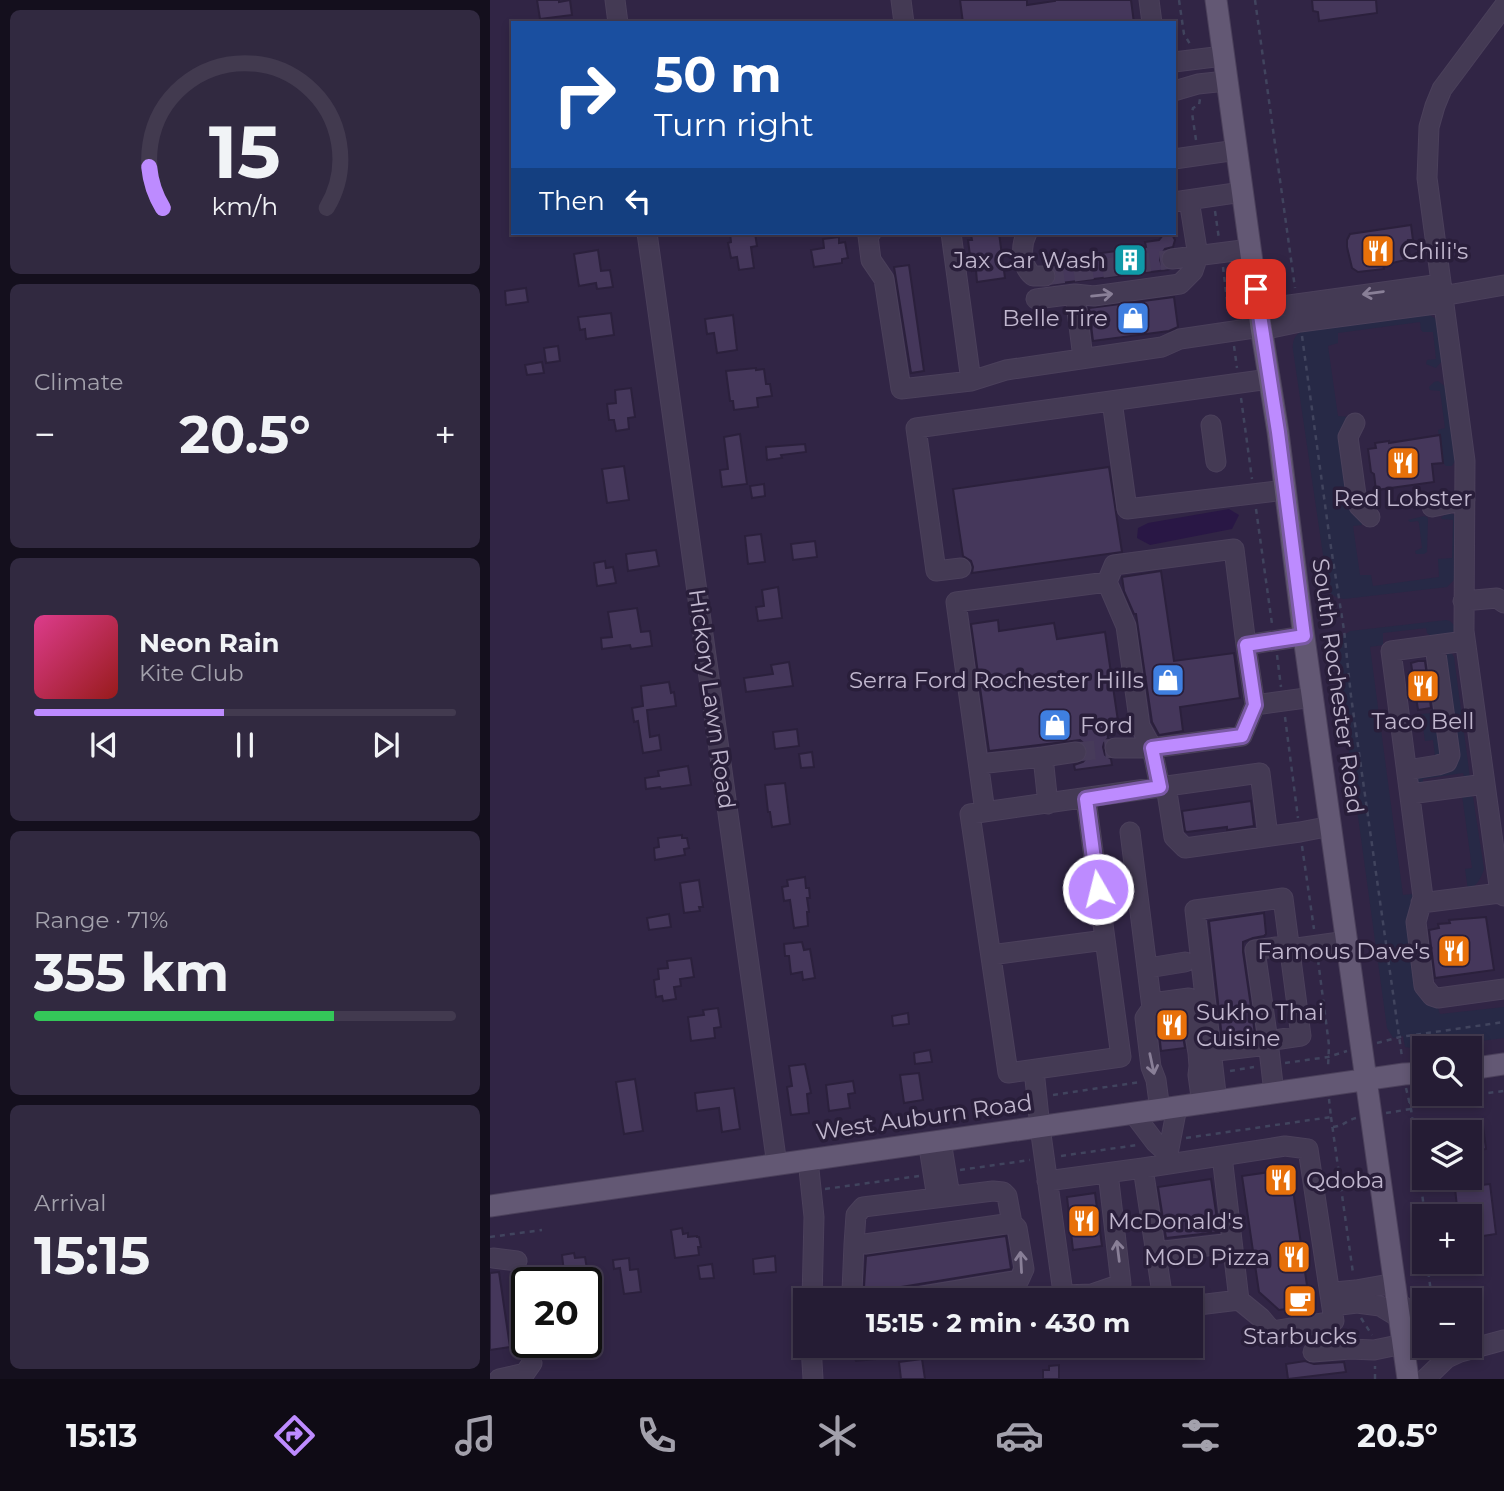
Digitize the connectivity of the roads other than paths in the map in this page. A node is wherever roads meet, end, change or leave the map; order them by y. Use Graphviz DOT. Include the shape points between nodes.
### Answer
graph roads {
  1 [pos="615,0"];
  2 [pos="901,0"];
  3 [pos="1149,0"];
  4 [pos="1216,0"];
  5 [pos="1504,6"];
  6 [pos="618,21"];
  7 [pos="904,21"];
  8 [pos="1152,21"];
  9 [pos="1223,56"];
  10 [pos="1176,62"];
  11 [pos="1226,81"];
  12 [pos="1176,90"];
  13 [pos="1237,150"];
  14 [pos="1176,159"];
  15 [pos="1176,187"];
  16 [pos="1242,192"];
  17 [pos="1192,199"];
  18 [pos="647,235"];
  19 [pos="869,235"];
  20 [pos="951,235"];
  21 [pos="1026,235"];
  22 [pos="1250,249"];
  23 [pos="1198,256"];
  24 [pos="1172,259"];
  25 [pos="1504,285"];
  26 [pos="1075,294"];
  27 [pos="1442,294"];
  28 [pos="1261,322"];
  29 [pos="1083,358"];
  30 [pos="1269,379"];
  31 [pos="971,381"];
  32 [pos="1112,401"];
  33 [pos="1355,423"];
  34 [pos="1211,425"];
  35 [pos="1216,462"];
  36 [pos="1285,490"];
  37 [pos="1465,500"];
  38 [pos="1432,507"];
  39 [pos="1370,517"];
  40 [pos="961,568"];
  41 [pos="1107,582"];
  42 [pos="1463,601"];
  43 [pos="1504,603"];
  44 [pos="1304,636"];
  45 [pos="1465,641"];
  46 [pos="1246,645"];
  47 [pos="1435,646"];
  48 [pos="1313,697"];
  49 [pos="1255,705"];
  50 [pos="1115,748"];
  51 [pos="1152,748"];
  52 [pos="1076,752"];
  53 [pos="1043,757"];
  54 [pos="979,764"];
  55 [pos="1407,770"];
  56 [pos="1485,785"];
  57 [pos="1163,787"];
  58 [pos="1410,794"];
  59 [pos="1086,799"];
  60 [pos="1048,804"];
  61 [pos="985,812"];
  62 [pos="1331,826"];
  63 [pos="1130,832"];
  64 [pos="1268,836"];
  65 [pos="1502,895"];
  66 [pos="1421,903"];
  67 [pos="1105,940"];
  68 [pos="1347,941"];
  69 [pos="1289,947"];
  70 [pos="991,955"];
  71 [pos="1185,962"];
  72 [pos="1148,968"];
  73 [pos="1504,989"];
  74 [pos="1148,1010"];
  75 [pos="1268,1043"];
  76 [pos="1205,1052"];
  77 [pos="1504,1064"];
  78 [pos="1482,1067"];
  79 [pos="1034,1070"];
  80 [pos="1412,1074"];
  81 [pos="1366,1080"];
  82 [pos="1275,1093"];
  83 [pos="1210,1103"];
  84 [pos="1169,1108"];
  85 [pos="1133,1113"];
  86 [pos="1040,1127"];
  87 [pos="934,1142"];
  88 [pos="1166,1150"];
  89 [pos="1222,1156"];
  90 [pos="808,1160"];
  91 [pos="777,1165"];
  92 [pos="1143,1168"];
  93 [pos="1108,1173"];
  94 [pos="1047,1181"];
  95 [pos="944,1197"];
  96 [pos="490,1206"];
  97 [pos="1012,1223"];
  98 [pos="854,1244"];
  99 [pos="491,1248"];
  100 [pos="1233,1248"];
  101 [pos="1156,1252"];
  102 [pos="517,1261"];
  103 [pos="812,1288"];
  104 [pos="1062,1288"];
  105 [pos="1122,1288"];
  106 [pos="1161,1288"];
  107 [pos="1357,1297"];
  108 [pos="1239,1300"];
  109 [pos="1397,1301"];
  110 [pos="1332,1303"];
  111 [pos="1203,1304"];
  112 [pos="1412,1313"];
  113 [pos="1482,1337"];
  114 [pos="1502,1340"];
  115 [pos="1403,1344"];
  116 [pos="1313,1352"];
  117 [pos="812,1358"];
  118 [pos="531,1363"];
  119 [pos="499,1379"];
  120 [pos="813,1379"];
  121 [pos="1408,1379"];
  122 [pos="1425,1379"];
  1 -- 6 [label="street"];
  2 -- 7 [label="street"];
  3 -- 8 [label="street"];
  4 -- 9 [label="main road, South Rochester Road"];
  5 -- 27 [label="street" via="1442,89 1429,127 1427,178"];
  9 -- 10 [label="street"];
  9 -- 11 [label="main road, South Rochester Road"];
  11 -- 12 [label="street"];
  11 -- 13 [label="main road, South Rochester Road"];
  13 -- 14 [label="street"];
  13 -- 16 [label="main road, South Rochester Road"];
  15 -- 17 [label="street"];
  16 -- 17 [label="street"];
  16 -- 22 [label="main road, South Rochester Road"];
  17 -- 23 [label="street"];
  18 -- 91 [label="street, Hickory Lawn Road"];
  19 -- 31 [label="street" via="871,260 884,279 901,389"];
  20 -- 31 [label="street"];
  21 -- 26 [label="street" via="1022,249 1026,271 1038,276 1035,299"];
  22 -- 23 [label="street"];
  22 -- 28 [label="main road, South Rochester Road"];
  23 -- 24 [label="street"];
  26 -- 23 [label="street, one-way" via="1094,296 1180,284 1193,271"];
  25 -- 27 [label="street"];
  26 -- 29 [label="street"];
  27 -- 28 [label="street" via="1300,322"];
  27 -- 37 [label="street" via="1465,460"];
  28 -- 29 [label="street" via="1162,347"];
  28 -- 30 [label="main road, South Rochester Road"];
  29 -- 31 [label="street" via="1006,370"];
  30 -- 32 [label="street"];
  30 -- 36 [label="main road, South Rochester Road"];
  32 -- 36 [label="street" via="1127,509"];
  32 -- 40 [label="street" via="916,428 936,571"];
  33 -- 39 [label="street" via="1348,436 1357,502"];
  34 -- 35 [label="street"];
  36 -- 44 [label="main road, South Rochester Road"];
  37 -- 38 [label="street"];
  37 -- 42 [label="street"];
  41 -- 46 [label="street" via="1114,565 1234,549"];
  41 -- 51 [label="street" via="1126,626 1140,726"];
  41 -- 54 [label="street" via="956,602"];
  42 -- 43 [label="street" via="1497,598"];
  42 -- 45 [label="street"];
  44 -- 46 [label="street"];
  44 -- 48 [label="main road, South Rochester Road"];
  45 -- 47 [label="street"];
  45 -- 56 [label="street"];
  46 -- 49 [label="street"];
  47 -- 55 [label="street" via="1450,755 1447,762"];
  47 -- 55 [label="street" via="1391,652"];
  48 -- 49 [label="street"];
  48 -- 62 [label="main road, South Rochester Road"];
  49 -- 51 [label="street" via="1242,736"];
  50 -- 51 [label="street"];
  51 -- 57 [label="street"];
  52 -- 53 [label="street"];
  53 -- 54 [label="street"];
  53 -- 60 [label="street"];
  54 -- 61 [label="street"];
  55 -- 58 [label="street"];
  56 -- 58 [label="street"];
  56 -- 65 [label="street"];
  57 -- 59 [label="street"];
  57 -- 64 [label="street" via="1174,837 1185,848"];
  57 -- 64 [label="street" via="1260,774"];
  58 -- 66 [label="street"];
  59 -- 60 [label="street"];
  59 -- 67 [label="street"];
  60 -- 61 [label="street"];
  61 -- 70 [label="street" via="971,814"];
  62 -- 64 [label="street"];
  62 -- 68 [label="main road, South Rochester Road"];
  63 -- 72 [label="street"];
  65 -- 66 [label="street"];
  66 -- 73 [label="street" via="1416,922 1424,986 1432,996"];
  67 -- 70 [label="street"];
  67 -- 79 [label="street" via="1121,1057"];
  68 -- 69 [label="street"];
  68 -- 81 [label="main road, South Rochester Road"];
  69 -- 75 [label="street" via="1301,1036"];
  69 -- 75 [label="street" via="1255,950"];
  69 -- 76 [label="street" via="1283,898 1195,910"];
  70 -- 79 [label="street" via="1008,1073"];
  71 -- 72 [label="street"];
  72 -- 74 [label="street"];
  74 -- 76 [label="street" via="1189,998"];
  74 -- 84 [label="street, one-way" via="1151,1068"];
  75 -- 76 [label="street"];
  75 -- 82 [label="street"];
  76 -- 83 [label="street"];
  77 -- 78 [label="main road"];
  79 -- 86 [label="street"];
  80 -- 81 [label="main road, West Auburn Road"];
  81 -- 82 [label="main road, West Auburn Road"];
  81 -- 109 [label="main road, South Rochester Road"];
  82 -- 83 [label="main road, West Auburn Road"];
  83 -- 84 [label="main road, West Auburn Road"];
  84 -- 85 [label="main road, West Auburn Road"];
  84 -- 88 [label="street"];
  85 -- 86 [label="main road, West Auburn Road"];
  85 -- 88 [label="street"];
  86 -- 87 [label="main road, West Auburn Road"];
  86 -- 94 [label="street"];
  87 -- 90 [label="main road, West Auburn Road"];
  87 -- 95 [label="street"];
  88 -- 89 [label="street"];
  88 -- 92 [label="street"];
  89 -- 100 [label="street"];
  89 -- 110 [label="street" via="1285,1146 1308,1149"];
  90 -- 91 [label="main road, West Auburn Road"];
  90 -- 103 [label="street" via="814,1217"];
  91 -- 96 [label="main road, West Auburn Road"];
  92 -- 93 [label="street"];
  92 -- 101 [label="street"];
  93 -- 94 [label="street"];
  105 -- 93 [label="street, one-way"];
  94 -- 104 [label="street"];
  95 -- 97 [label="street" via="1003,1192"];
  95 -- 98 [label="street" via="863,1208 856,1215"];
  97 -- 98 [label="street"];
  98 -- 97 [label="street, one-way" via="854,1297 897,1300 1019,1280 1024,1269 1017,1228"];
  99 -- 102 [label="street"];
  100 -- 101 [label="street"];
  100 -- 108 [label="street"];
  100 -- 110 [label="street" via="1245,1258 1249,1293 1268,1316 1278,1319"];
  101 -- 106 [label="street"];
  107 -- 109 [label="street"];
  107 -- 109 [label="street" via="1380,1306"];
  107 -- 110 [label="street"];
  108 -- 110 [label="street" via="1272,1331 1334,1321"];
  108 -- 111 [label="street"];
  109 -- 112 [label="street"];
  109 -- 115 [label="main road, South Rochester Road"];
  113 -- 114 [label="street"];
  114 -- 122 [label="street" via="1447,1358"];
  115 -- 116 [label="street"];
  115 -- 121 [label="main road, South Rochester Road"];
  117 -- 120 [label="street"];
  118 -- 119 [label="street" via="526,1373"];
}
